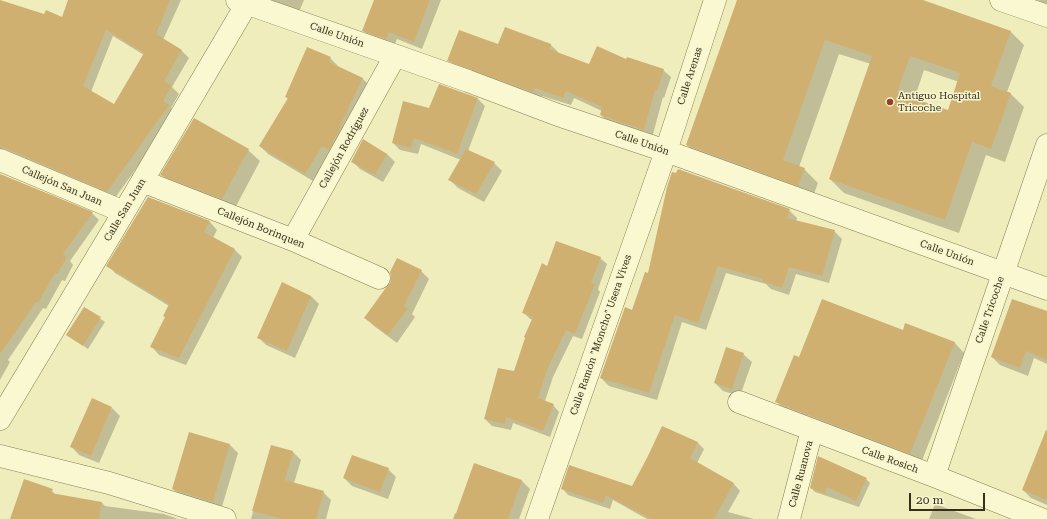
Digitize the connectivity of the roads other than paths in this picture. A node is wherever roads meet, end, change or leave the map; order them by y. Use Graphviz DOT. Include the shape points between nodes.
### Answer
graph roads {
  1 [pos="715,0"];
  2 [pos="1001,0"];
  3 [pos="244,1"];
  4 [pos="1047,16"];
  5 [pos="396,56"];
  6 [pos="1047,145"];
  7 [pos="666,151"];
  8 [pos="0,160"];
  9 [pos="142,181"];
  10 [pos="124,212"];
  11 [pos="293,240"];
  12 [pos="1003,274"];
  13 [pos="379,278"];
  14 [pos="1047,289"];
  15 [pos="739,402"];
  16 [pos="0,419"];
  17 [pos="812,430"];
  18 [pos="0,456"];
  19 [pos="934,476"];
  20 [pos="225,519"];
  21 [pos="537,519"];
  22 [pos="789,519"];
  23 [pos="1041,519"];
  1 -- 7 [label="street, Calle Arenas"];
  2 -- 4 [label="street"];
  3 -- 5 [label="street, Calle Unión"];
  3 -- 9 [label="street, Calle San Juan"];
  5 -- 7 [label="street, Calle Unión"];
  5 -- 11 [label="street, Callejón Rodríguez"];
  6 -- 12 [label="street, Calle Tricoche"];
  7 -- 12 [label="street, Calle Unión"];
  7 -- 21 [label="street, Calle Ramón \"Moncho\" Usera Vives"];
  8 -- 10 [label="street, Callejón San Juan"];
  9 -- 10 [label="street, Calle San Juan"];
  9 -- 11 [label="street, Callejón Borinquen"];
  10 -- 16 [label="street, Calle San Juan"];
  11 -- 13 [label="street, Callejón Borinquen"];
  12 -- 14 [label="street, Calle Unión"];
  12 -- 19 [label="street, Calle Tricoche"];
  15 -- 17 [label="street, Calle Rosich"];
  17 -- 19 [label="street, Calle Rosich"];
  17 -- 22 [label="street, Calle Ruanova"];
  18 -- 20 [label="street" via="109,483"];
  19 -- 23 [label="street, Calle Rosich"];
}
